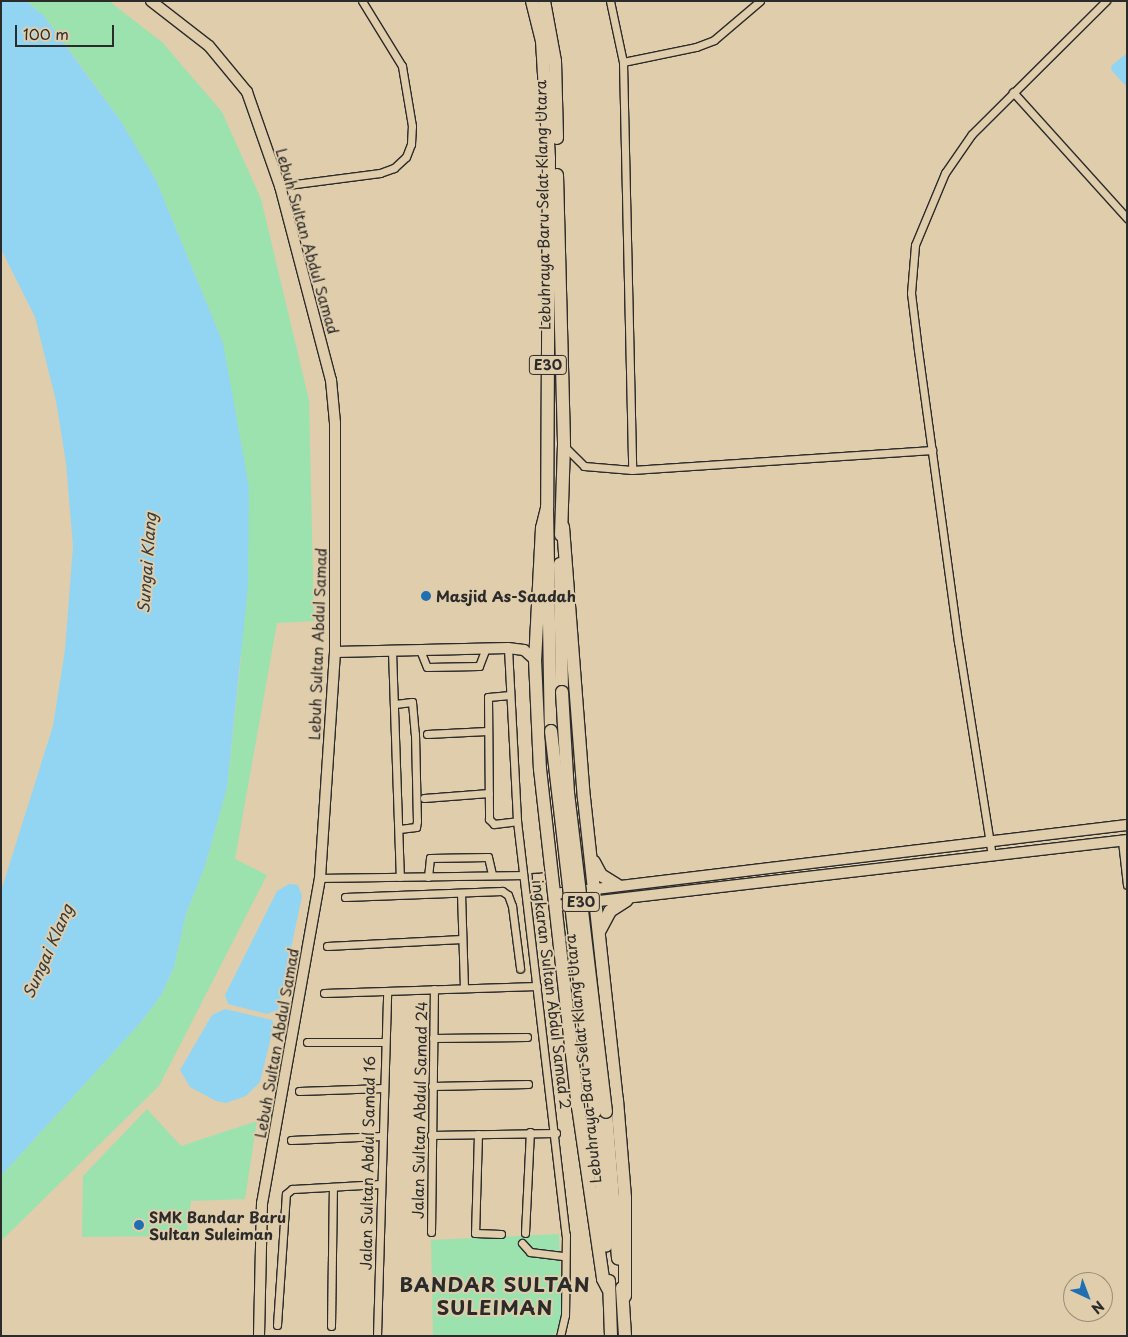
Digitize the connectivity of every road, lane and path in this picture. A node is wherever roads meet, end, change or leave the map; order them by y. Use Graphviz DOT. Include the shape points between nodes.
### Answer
graph roads {
  1 [pos="151,1"];
  2 [pos="362,1"];
  3 [pos="532,1"];
  4 [pos="544,1"];
  5 [pos="549,1"];
  6 [pos="610,1"];
  7 [pos="760,1"];
  8 [pos="1106,1"];
  9 [pos="555,61"];
  10 [pos="624,62"];
  11 [pos="1013,92"];
  12 [pos="280,186"];
  13 [pos="1127,218"];
  14 [pos="564,445"];
  15 [pos="932,450"];
  16 [pos="632,470"];
  17 [pos="547,508"];
  18 [pos="563,528"];
  19 [pos="537,638"];
  20 [pos="486,648"];
  21 [pos="508,648"];
  22 [pos="392,650"];
  23 [pos="420,650"];
  24 [pos="335,652"];
  25 [pos="535,660"];
  26 [pos="510,696"];
  27 [pos="395,704"];
  28 [pos="487,731"];
  29 [pos="427,734"];
  30 [pos="489,793"];
  31 [pos="424,798"];
  32 [pos="517,822"];
  33 [pos="1127,825"];
  34 [pos="399,829"];
  35 [pos="990,840"];
  36 [pos="1124,841"];
  37 [pos="590,855"];
  38 [pos="992,856"];
  39 [pos="858,857"];
  40 [pos="860,872"];
  41 [pos="492,875"];
  42 [pos="523,875"];
  43 [pos="400,877"];
  44 [pos="428,877"];
  45 [pos="320,878"];
  46 [pos="617,885"];
  47 [pos="1127,885"];
  48 [pos="594,888"];
  49 [pos="462,893"];
  50 [pos="345,897"];
  51 [pos="555,900"];
  52 [pos="627,900"];
  53 [pos="596,903"];
  54 [pos="600,930"];
  55 [pos="462,939"];
  56 [pos="328,946"];
  57 [pos="520,968"];
  58 [pos="537,986"];
  59 [pos="464,988"];
  60 [pos="434,989"];
  61 [pos="387,991"];
  62 [pos="324,993"];
  63 [pos="527,1036"];
  64 [pos="433,1038"];
  65 [pos="307,1042"];
  66 [pos="384,1042"];
  67 [pos="528,1084"];
  68 [pos="432,1086"];
  69 [pos="384,1088"];
  70 [pos="299,1091"];
  71 [pos="600,1111"];
  72 [pos="530,1132"];
  73 [pos="556,1133"];
  74 [pos="478,1134"];
  75 [pos="431,1135"];
  76 [pos="382,1136"];
  77 [pos="291,1140"];
  78 [pos="381,1184"];
  79 [pos="333,1187"];
  80 [pos="431,1232"];
  81 [pos="525,1233"];
  82 [pos="501,1234"];
  83 [pos="522,1242"];
  84 [pos="566,1256"];
  85 [pos="608,1289"];
  86 [pos="625,1296"];
  87 [pos="276,1325"];
  88 [pos="331,1326"];
  89 [pos="259,1336"];
  90 [pos="377,1336"];
  91 [pos="560,1336"];
  92 [pos="611,1336"];
  93 [pos="625,1336"];
  1 -- 12 [label="street, Lebuh Sultan Abdul Samad" via="209,46 241,85"];
  2 -- 12 [label="street" via="402,66 412,126 406,157 394,168 380,173"];
  3 -- 17 [label="highway, Lebuhraya Baru Selat Klang Utara / E30" via="542,41 549,158"];
  4 -- 9 [label="highway, Lebuhraya Baru Selat Klang Utara / E30"];
  5 -- 9 [label="street"];
  6 -- 10 [label="street"];
  7 -- 10 [label="street" via="714,40 696,48"];
  8 -- 11 [label="street"];
  9 -- 14 [label="highway, Lebuhraya Baru Selat Klang Utara / E30"];
  10 -- 16 [label="street"];
  11 -- 13 [label="street"];
  11 -- 15 [label="street" via="972,134 945,173 915,245 912,293"];
  12 -- 24 [label="street, Lebuh Sultan Abdul Samad" via="331,380 336,472"];
  14 -- 16 [label="street" via="584,466"];
  14 -- 18 [label="highway, Lebuhraya Baru Selat Klang Utara / E30"];
  15 -- 16 [label="street"];
  15 -- 35 [label="street"];
  17 -- 19 [label="highway" via="542,528"];
  17 -- 71 [label="highway, Lebuhraya Baru Selat Klang Utara / E30, bridge" via="551,731"];
  18 -- 37 [label="highway"];
  18 -- 71 [label="highway, Lebuhraya Baru Selat Klang Utara / E30, bridge" via="559,540 568,793"];
  19 -- 21 [label="street"];
  19 -- 25 [label="highway"];
  20 -- 21 [label="street"];
  20 -- 23 [label="street"];
  20 -- 23 [label="street" via="479,666 453,667 427,667"];
  21 -- 25 [label="street" via="524,650"];
  21 -- 26 [label="street, Lingkaran Sultan Abdul Samad 2"];
  22 -- 23 [label="street"];
  22 -- 24 [label="street"];
  22 -- 27 [label="street"];
  24 -- 45 [label="street, Lebuh Sultan Abdul Samad"];
  25 -- 51 [label="highway" via="540,769"];
  26 -- 28 [label="street" via="488,697"];
  26 -- 32 [label="street, Lingkaran Sultan Abdul Samad 2"];
  27 -- 34 [label="street"];
  27 -- 34 [label="street" via="412,702 415,734 416,827"];
  28 -- 29 [label="street"];
  28 -- 30 [label="street"];
  30 -- 31 [label="street"];
  30 -- 32 [label="street" via="489,819 494,824"];
  32 -- 42 [label="street, Lingkaran Sultan Abdul Samad 2"];
  33 -- 35 [label="street"];
  34 -- 43 [label="street"];
  35 -- 38 [label="street"];
  35 -- 39 [label="street"];
  36 -- 38 [label="street"];
  36 -- 47 [label="street"];
  37 -- 46 [label="highway" via="601,875"];
  37 -- 48 [label="highway"];
  38 -- 40 [label="street"];
  39 -- 40 [label="street"];
  39 -- 46 [label="street"];
  40 -- 52 [label="street"];
  41 -- 42 [label="street"];
  41 -- 44 [label="street"];
  41 -- 44 [label="street" via="488,857 430,858"];
  42 -- 58 [label="street, Lingkaran Sultan Abdul Samad 2"];
  43 -- 44 [label="street"];
  43 -- 45 [label="street"];
  45 -- 89 [label="street, Lebuh Sultan Abdul Samad" via="262,1203"];
  46 -- 48 [label="street"];
  48 -- 51 [label="street"];
  48 -- 53 [label="highway"];
  49 -- 50 [label="street"];
  49 -- 55 [label="street"];
  49 -- 57 [label="street" via="502,891 508,895"];
  51 -- 53 [label="street"];
  51 -- 85 [label="highway" via="578,1107 603,1279"];
  52 -- 53 [label="street"];
  52 -- 54 [label="highway" via="610,911"];
  53 -- 54 [label="highway"];
  54 -- 86 [label="highway" via="625,1198"];
  55 -- 56 [label="street"];
  55 -- 59 [label="street"];
  58 -- 59 [label="street"];
  58 -- 73 [label="street, Lingkaran Sultan Abdul Samad 2"];
  59 -- 60 [label="street"];
  60 -- 61 [label="street"];
  60 -- 64 [label="street, Jalan Sultan Abdul Samad 24"];
  61 -- 62 [label="street"];
  61 -- 66 [label="street, Jalan Sultan Abdul Samad 16"];
  63 -- 64 [label="street"];
  64 -- 68 [label="street, Jalan Sultan Abdul Samad 24"];
  65 -- 66 [label="street"];
  66 -- 69 [label="street, Jalan Sultan Abdul Samad 16"];
  67 -- 68 [label="street"];
  68 -- 75 [label="street, Jalan Sultan Abdul Samad 24"];
  69 -- 70 [label="street"];
  69 -- 76 [label="street, Jalan Sultan Abdul Samad 16"];
  71 -- 85 [label="highway, Lebuhraya Baru Selat Klang Utara / E30"];
  71 -- 86 [label="highway, Lebuhraya Baru Selat Klang Utara / E30" via="620,1280"];
  72 -- 73 [label="street"];
  72 -- 74 [label="street"];
  72 -- 81 [label="street"];
  73 -- 84 [label="street, Lingkaran Sultan Abdul Samad 2"];
  74 -- 75 [label="street"];
  74 -- 82 [label="street" via="475,1234"];
  75 -- 80 [label="street, Jalan Sultan Abdul Samad 24"];
  76 -- 77 [label="street"];
  76 -- 78 [label="street, Jalan Sultan Abdul Samad 16"];
  78 -- 79 [label="street"];
  78 -- 90 [label="street, Jalan Sultan Abdul Samad 16"];
  79 -- 87 [label="street" via="288,1191"];
  79 -- 88 [label="street"];
  83 -- 84 [label="street" via="530,1252"];
  84 -- 91 [label="street, Lingkaran Sultan Abdul Samad 2" via="566,1315"];
  85 -- 92 [label="highway, Lebuhraya Baru Selat Klang Utara / E30"];
  86 -- 93 [label="highway, Lebuhraya Baru Selat Klang Utara / E30"];
}
